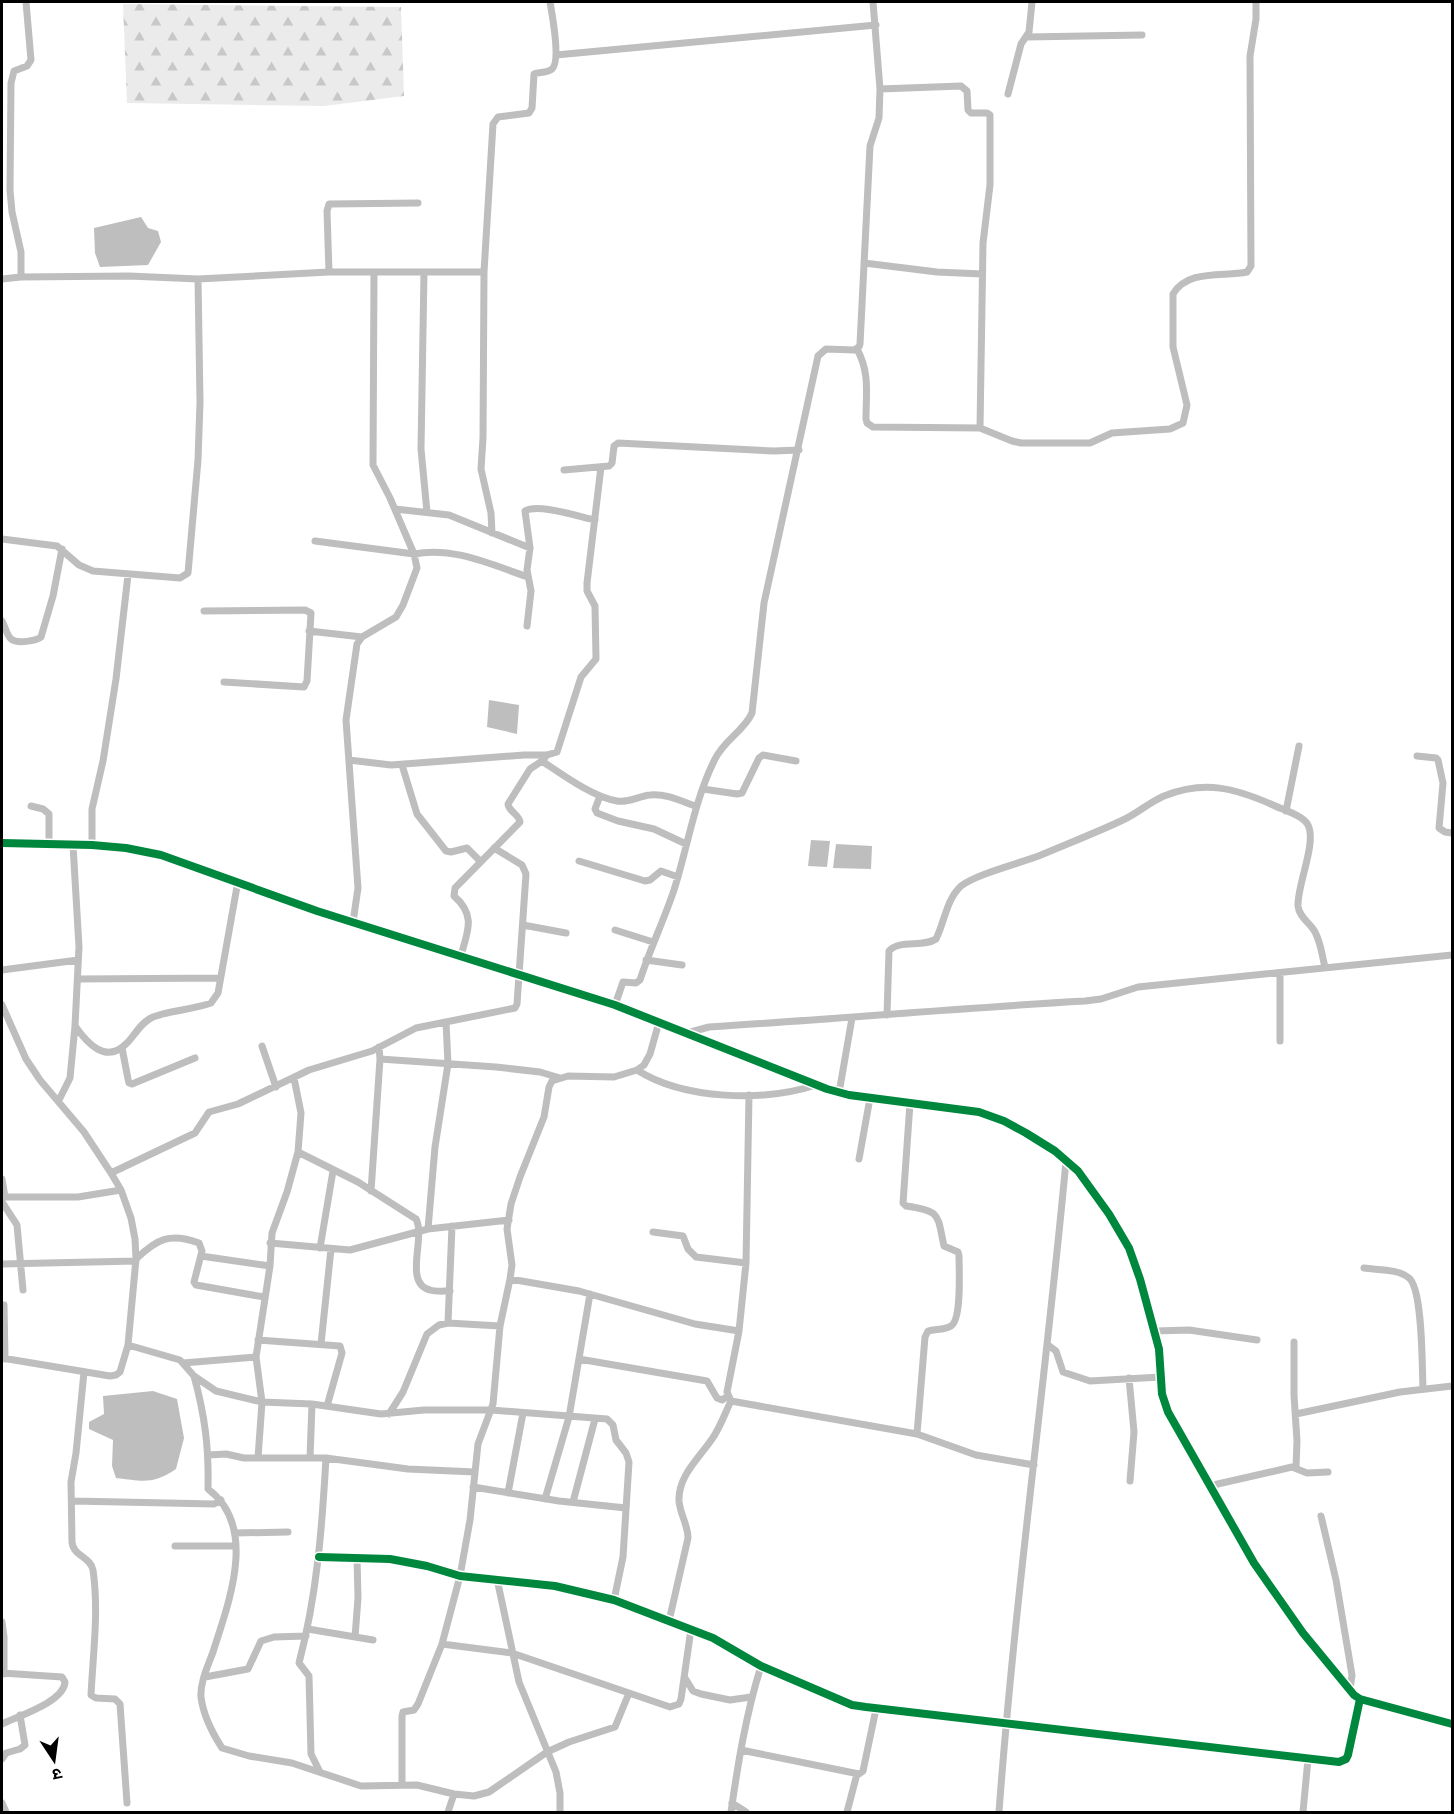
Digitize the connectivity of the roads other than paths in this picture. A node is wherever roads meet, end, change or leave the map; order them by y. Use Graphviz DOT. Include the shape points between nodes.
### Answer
graph roads {
  1 [pos="26,2"];
  2 [pos="550,2"];
  3 [pos="873,2"];
  4 [pos="1032,2"];
  5 [pos="1256,2"];
  6 [pos="876,25"];
  7 [pos="1142,35"];
  8 [pos="1027,37"];
  9 [pos="556,55"];
  10 [pos="880,89"];
  11 [pos="1008,94"];
  12 [pos="418,203"];
  13 [pos="864,262"];
  14 [pos="329,272"];
  15 [pos="374,272"];
  16 [pos="424,272"];
  17 [pos="484,272"];
  18 [pos="982,274"];
  19 [pos="21,277"];
  20 [pos="2,279"];
  21 [pos="198,279"];
  22 [pos="857,349"];
  23 [pos="980,428"];
  24 [pos="799,450"];
  25 [pos="602,467"];
  26 [pos="564,470"];
  27 [pos="395,509"];
  28 [pos="427,512"];
  29 [pos="595,520"];
  30 [pos="492,533"];
  31 [pos="2,538"];
  32 [pos="315,541"];
  33 [pos="530,548"];
  34 [pos="62,549"];
  35 [pos="414,554"];
  36 [pos="128,574"];
  37 [pos="528,577"];
  38 [pos="204,611"];
  39 [pos="2,621"];
  40 [pos="526,626"];
  41 [pos="309,631"];
  42 [pos="362,637"];
  43 [pos="224,682"];
  44 [pos="1299,746"];
  45 [pos="1417,756"];
  46 [pos="544,758"];
  47 [pos="349,760"];
  48 [pos="796,761"];
  49 [pos="402,765"];
  50 [pos="703,789"];
  51 [pos="600,796"];
  52 [pos="31,806"];
  53 [pos="695,806"];
  54 [pos="1286,811"];
  55 [pos="1452,833"];
  56 [pos="2,843"];
  57 [pos="686,844"];
  58 [pos="50,845"];
  59 [pos="73,845"];
  60 [pos="92,845"];
  61 [pos="494,848"];
  62 [pos="480,861"];
  63 [pos="579,861"];
  64 [pos="678,877"];
  65 [pos="238,881"];
  66 [pos="353,922"];
  67 [pos="523,925"];
  68 [pos="615,930"];
  69 [pos="566,933"];
  70 [pos="653,942"];
  71 [pos="461,955"];
  72 [pos="1452,955"];
  73 [pos="78,960"];
  74 [pos="646,960"];
  75 [pos="682,966"];
  76 [pos="1325,967"];
  77 [pos="2,970"];
  78 [pos="518,973"];
  79 [pos="1280,974"];
  80 [pos="219,978"];
  81 [pos="78,979"];
  82 [pos="2,1005"];
  83 [pos="615,1005"];
  84 [pos="887,1015"];
  85 [pos="852,1018"];
  86 [pos="659,1022"];
  87 [pos="446,1023"];
  88 [pos="75,1026"];
  89 [pos="687,1033"];
  90 [pos="1280,1041"];
  91 [pos="262,1046"];
  92 [pos="379,1047"];
  93 [pos="122,1048"];
  94 [pos="195,1058"];
  95 [pos="380,1059"];
  96 [pos="448,1064"];
  97 [pos="638,1070"];
  98 [pos="294,1078"];
  99 [pos="560,1078"];
  100 [pos="816,1085"];
  101 [pos="276,1087"];
  102 [pos="839,1093"];
  103 [pos="749,1095"];
  104 [pos="870,1098"];
  105 [pos="58,1100"];
  106 [pos="910,1103"];
  107 [pos="298,1152"];
  108 [pos="860,1159"];
  109 [pos="1066,1161"];
  110 [pos="333,1171"];
  111 [pos="111,1173"];
  112 [pos="2,1179"];
  113 [pos="121,1190"];
  114 [pos="371,1191"];
  115 [pos="2,1199"];
  116 [pos="509,1220"];
  117 [pos="452,1226"];
  118 [pos="428,1229"];
  119 [pos="420,1231"];
  120 [pos="653,1232"];
  121 [pos="270,1243"];
  122 [pos="320,1248"];
  123 [pos="331,1249"];
  124 [pos="201,1256"];
  125 [pos="136,1260"];
  126 [pos="746,1263"];
  127 [pos="2,1264"];
  128 [pos="21,1265"];
  129 [pos="270,1266"];
  130 [pos="1364,1268"];
  131 [pos="510,1279"];
  132 [pos="22,1290"];
  133 [pos="450,1291"];
  134 [pos="590,1294"];
  135 [pos="264,1297"];
  136 [pos="4,1305"];
  137 [pos="448,1323"];
  138 [pos="500,1326"];
  139 [pos="739,1331"];
  140 [pos="1154,1332"];
  141 [pos="258,1340"];
  142 [pos="1257,1340"];
  143 [pos="1294,1342"];
  144 [pos="321,1344"];
  145 [pos="128,1345"];
  146 [pos="1048,1345"];
  147 [pos="256,1356"];
  148 [pos="3,1359"];
  149 [pos="579,1359"];
  150 [pos="183,1363"];
  151 [pos="84,1372"];
  152 [pos="194,1376"];
  153 [pos="1161,1377"];
  154 [pos="1129,1378"];
  155 [pos="1452,1386"];
  156 [pos="1423,1389"];
  157 [pos="730,1399"];
  158 [pos="262,1402"];
  159 [pos="312,1404"];
  160 [pos="327,1406"];
  161 [pos="491,1410"];
  162 [pos="523,1413"];
  163 [pos="388,1414"];
  164 [pos="1296,1414"];
  165 [pos="569,1417"];
  166 [pos="596,1419"];
  167 [pos="917,1434"];
  168 [pos="208,1455"];
  169 [pos="258,1458"];
  170 [pos="310,1458"];
  171 [pos="326,1458"];
  172 [pos="1034,1465"];
  173 [pos="1296,1467"];
  174 [pos="475,1472"];
  175 [pos="1328,1472"];
  176 [pos="1130,1481"];
  177 [pos="1209,1486"];
  178 [pos="473,1487"];
  179 [pos="508,1493"];
  180 [pos="545,1499"];
  181 [pos="73,1500"];
  182 [pos="221,1500"];
  183 [pos="573,1502"];
  184 [pos="626,1508"];
  185 [pos="1321,1516"];
  186 [pos="288,1532"];
  187 [pos="235,1533"];
  188 [pos="176,1546"];
  189 [pos="235,1546"];
  190 [pos="320,1557"];
  191 [pos="357,1558"];
  192 [pos="460,1576"];
  193 [pos="497,1579"];
  194 [pos="614,1600"];
  195 [pos="669,1621"];
  196 [pos="2,1622"];
  197 [pos="691,1629"];
  198 [pos="307,1632"];
  199 [pos="355,1637"];
  200 [pos="374,1640"];
  201 [pos="442,1644"];
  202 [pos="512,1653"];
  203 [pos="760,1666"];
  204 [pos="3,1673"];
  205 [pos="205,1677"];
  206 [pos="685,1678"];
  207 [pos="1350,1690"];
  208 [pos="629,1693"];
  209 [pos="751,1697"];
  210 [pos="1360,1699"];
  211 [pos="876,1709"];
  212 [pos="20,1715"];
  213 [pos="1005,1723"];
  214 [pos="2,1724"];
  215 [pos="1452,1724"];
  216 [pos="741,1750"];
  217 [pos="548,1752"];
  218 [pos="1308,1759"];
  219 [pos="2,1760"];
  220 [pos="320,1772"];
  221 [pos="857,1774"];
  222 [pos="402,1784"];
  223 [pos="454,1794"];
  224 [pos="2,1803"];
  225 [pos="127,1803"];
  226 [pos="732,1803"];
  227 [pos="4,1812"];
  228 [pos="448,1812"];
  229 [pos="560,1812"];
  230 [pos="730,1812"];
  231 [pos="746,1812"];
  232 [pos="848,1812"];
  233 [pos="999,1812"];
  234 [pos="1303,1812"];
  1 -- 19 [label="street" via="32,60 14,71 11,95 10,190 21,252"];
  2 -- 9 [label="street"];
  3 -- 6 [label="street"];
  4 -- 8 [label="street"];
  5 -- 23 [label="street" via="1250,56 1251,266 1247,272 1202,276 1185,283 1173,294 1173,347 1187,405 1183,423 1170,429 1112,433 1090,443 1021,443"];
  6 -- 9 [label="street"];
  6 -- 10 [label="street"];
  7 -- 8 [label="street"];
  8 -- 11 [label="street" via="1021,44"];
  9 -- 17 [label="street" via="553,69 532,76 532,110 498,117 493,124"];
  10 -- 13 [label="street" via="879,118 870,146"];
  10 -- 18 [label="street" via="961,86 967,91 971,113 990,115 990,185"];
  12 -- 14 [label="street" via="329,204"];
  13 -- 18 [label="street"];
  13 -- 22 [label="street"];
  14 -- 15 [label="street"];
  14 -- 21 [label="street"];
  15 -- 16 [label="street"];
  15 -- 27 [label="street" via="373,465"];
  16 -- 17 [label="street"];
  16 -- 28 [label="street" via="421,441"];
  17 -- 30 [label="street" via="481,469"];
  18 -- 23 [label="street"];
  19 -- 20 [label="street"];
  19 -- 21 [label="street"];
  21 -- 36 [label="street" via="200,414 190,568 180,578"];
  22 -- 23 [label="street" via="867,374 869,426"];
  22 -- 24 [label="street" via="826,349 820,353"];
  24 -- 25 [label="street" via="618,443 611,465"];
  24 -- 50 [label="street" via="764,603 752,713 726,742"];
  25 -- 26 [label="street"];
  25 -- 29 [label="street"];
  27 -- 28 [label="street"];
  27 -- 35 [label="street"];
  28 -- 30 [label="street" via="449,515"];
  29 -- 33 [label="street" via="527,508"];
  29 -- 46 [label="street" via="587,591 595,606 596,659 580,677 559,748"];
  30 -- 33 [label="street"];
  31 -- 34 [label="street"];
  32 -- 35 [label="street"];
  33 -- 37 [label="street"];
  34 -- 36 [label="street" via="87,570"];
  34 -- 39 [label="street" via="41,637 35,641 9,639"];
  35 -- 37 [label="street" via="426,551 465,556"];
  35 -- 42 [label="street" via="416,573 396,617"];
  36 -- 60 [label="street" via="116,680 92,809"];
  37 -- 40 [label="street" via="531,591"];
  38 -- 41 [label="street" via="305,609 311,613"];
  41 -- 42 [label="street"];
  41 -- 43 [label="street" via="304,687"];
  42 -- 47 [label="street" via="357,644 347,709"];
  44 -- 54 [label="street"];
  45 -- 55 [label="street" via="1438,760 1443,783 1440,828"];
  46 -- 49 [label="street" via="524,755"];
  46 -- 51 [label="street"];
  46 -- 61 [label="street" via="530,769 508,804 520,822"];
  47 -- 49 [label="street"];
  47 -- 66 [label="street" via="358,888"];
  48 -- 50 [label="street" via="763,755 742,793"];
  49 -- 62 [label="street" via="421,820 446,851 467,848"];
  50 -- 53 [label="street"];
  51 -- 53 [label="street" via="625,801 660,795"];
  51 -- 57 [label="street" via="597,813 654,829"];
  52 -- 58 [label="street" via="49,814"];
  53 -- 57 [label="street"];
  54 -- 76 [label="street" via="1309,826 1298,906 1315,933"];
  54 -- 84 [label="street" via="1231,788 1188,790 1166,795 1124,819 971,880 949,902 936,939 890,948"];
  56 -- 58 [label="street"];
  57 -- 64 [label="street"];
  58 -- 59 [label="street"];
  59 -- 60 [label="street"];
  59 -- 73 [label="street"];
  60 -- 65 [label="street" via="161,855"];
  61 -- 62 [label="street"];
  61 -- 67 [label="street" via="524,870"];
  62 -- 71 [label="street" via="453,893 469,917"];
  63 -- 64 [label="street" via="645,880 661,871"];
  64 -- 70 [label="street"];
  65 -- 66 [label="street"];
  65 -- 80 [label="street"];
  66 -- 71 [label="street"];
  67 -- 69 [label="street"];
  67 -- 78 [label="street"];
  68 -- 70 [label="street"];
  70 -- 74 [label="street"];
  71 -- 78 [label="street"];
  72 -- 76 [label="street"];
  73 -- 77 [label="street"];
  73 -- 81 [label="street"];
  74 -- 75 [label="street"];
  74 -- 83 [label="street" via="639,982 622,982"];
  76 -- 79 [label="street"];
  78 -- 83 [label="street"];
  78 -- 87 [label="street" via="515,1008"];
  79 -- 84 [label="street" via="1138,987 1085,1001"];
  79 -- 90 [label="street"];
  80 -- 81 [label="street"];
  80 -- 93 [label="street" via="218,993 211,1003 152,1017"];
  81 -- 88 [label="street"];
  82 -- 105 [label="street" via="26,1059"];
  83 -- 86 [label="street"];
  84 -- 85 [label="street"];
  85 -- 89 [label="street" via="709,1027"];
  85 -- 102 [label="street"];
  86 -- 89 [label="street"];
  86 -- 97 [label="street" via="650,1054"];
  87 -- 92 [label="street" via="416,1028"];
  87 -- 96 [label="street"];
  88 -- 93 [label="street" via="91,1047 106,1052"];
  88 -- 105 [label="street" via="70,1078"];
  89 -- 100 [label="street"];
  91 -- 101 [label="street"];
  92 -- 95 [label="street"];
  92 -- 98 [label="street"];
  93 -- 94 [label="street" via="132,1084"];
  95 -- 96 [label="street"];
  95 -- 114 [label="street"];
  96 -- 99 [label="street" via="540,1072"];
  96 -- 118 [label="street"];
  97 -- 99 [label="street" via="614,1077"];
  97 -- 103 [label="street" via="664,1084 724,1096"];
  98 -- 101 [label="street"];
  98 -- 107 [label="street" via="301,1113"];
  99 -- 116 [label="street" via="549,1087 544,1117 520,1177"];
  100 -- 102 [label="street"];
  100 -- 103 [label="street"];
  101 -- 111 [label="street" via="209,1112 195,1133"];
  102 -- 104 [label="street"];
  103 -- 126 [label="street"];
  104 -- 106 [label="street"];
  104 -- 108 [label="street"];
  105 -- 111 [label="street"];
  106 -- 109 [label="street" via="979,1113 1004,1121"];
  106 -- 167 [label="street" via="903,1203 938,1217 944,1246 959,1256 955,1323 927,1331 925,1337"];
  107 -- 110 [label="street"];
  107 -- 121 [label="street"];
  109 -- 140 [label="street" via="1078,1171 1125,1240"];
  109 -- 146 [label="street"];
  110 -- 114 [label="street"];
  110 -- 122 [label="street"];
  111 -- 113 [label="street"];
  112 -- 115 [label="street"];
  113 -- 115 [label="street" via="78,1197"];
  113 -- 125 [label="street" via="135,1239"];
  114 -- 119 [label="street" via="416,1219"];
  115 -- 128 [label="street" via="17,1225"];
  116 -- 117 [label="street"];
  116 -- 131 [label="street"];
  117 -- 118 [label="street"];
  117 -- 133 [label="street"];
  118 -- 119 [label="street"];
  119 -- 123 [label="street" via="350,1250"];
  119 -- 133 [label="street" via="417,1276 431,1291"];
  120 -- 126 [label="street" via="682,1236 696,1257"];
  121 -- 122 [label="street"];
  121 -- 129 [label="street"];
  122 -- 123 [label="street"];
  123 -- 144 [label="street"];
  124 -- 125 [label="street" via="199,1243 171,1237 147,1248"];
  124 -- 129 [label="street"];
  124 -- 135 [label="street" via="196,1285"];
  125 -- 128 [label="street"];
  125 -- 145 [label="street"];
  126 -- 139 [label="street"];
  127 -- 128 [label="street"];
  128 -- 132 [label="street"];
  129 -- 135 [label="street"];
  130 -- 156 [label="street" via="1401,1274 1413,1284 1419,1308"];
  131 -- 134 [label="street"];
  131 -- 138 [label="street"];
  133 -- 137 [label="street"];
  134 -- 139 [label="street" via="695,1324"];
  134 -- 149 [label="street"];
  135 -- 141 [label="street"];
  136 -- 148 [label="street"];
  137 -- 138 [label="street"];
  137 -- 163 [label="street" via="427,1334 403,1392"];
  138 -- 161 [label="street"];
  139 -- 157 [label="street"];
  140 -- 142 [label="street" via="1189,1330"];
  140 -- 153 [label="street"];
  141 -- 144 [label="street"];
  141 -- 147 [label="street"];
  143 -- 164 [label="street"];
  144 -- 160 [label="street" via="342,1349"];
  145 -- 150 [label="street"];
  145 -- 151 [label="street" via="116,1375"];
  146 -- 154 [label="street" via="1056,1350 1060,1367 1067,1375 1090,1381"];
  146 -- 172 [label="street"];
  147 -- 150 [label="street"];
  147 -- 158 [label="street"];
  148 -- 151 [label="street"];
  149 -- 157 [label="street" via="707,1381 717,1398"];
  149 -- 165 [label="street"];
  150 -- 152 [label="street"];
  151 -- 181 [label="street" via="71,1482"];
  152 -- 158 [label="street" via="216,1391"];
  152 -- 168 [label="street" via="206,1425"];
  153 -- 154 [label="street"];
  153 -- 177 [label="street" via="1168,1412"];
  154 -- 176 [label="street" via="1134,1432"];
  155 -- 156 [label="street"];
  156 -- 164 [label="street"];
  157 -- 167 [label="street"];
  157 -- 195 [label="street" via="713,1437 686,1475 680,1493 688,1538"];
  158 -- 159 [label="street"];
  158 -- 169 [label="street"];
  159 -- 160 [label="street"];
  159 -- 170 [label="street"];
  160 -- 163 [label="street"];
  161 -- 162 [label="street"];
  161 -- 163 [label="street"];
  161 -- 174 [label="street" via="478,1444"];
  162 -- 165 [label="street"];
  162 -- 179 [label="street"];
  164 -- 173 [label="street"];
  165 -- 166 [label="street"];
  165 -- 180 [label="street"];
  166 -- 183 [label="street"];
  166 -- 184 [label="street" via="606,1419 613,1425 616,1440 628,1456"];
  167 -- 172 [label="street" via="976,1455"];
  168 -- 169 [label="street"];
  168 -- 182 [label="street" via="208,1489"];
  169 -- 170 [label="street"];
  170 -- 171 [label="street"];
  171 -- 174 [label="street" via="408,1469"];
  171 -- 190 [label="street"];
  172 -- 213 [label="street"];
  173 -- 175 [label="street" via="1307,1473"];
  173 -- 177 [label="street"];
  174 -- 178 [label="street"];
  177 -- 207 [label="street" via="1254,1563 1303,1633"];
  178 -- 179 [label="street"];
  178 -- 192 [label="street"];
  179 -- 180 [label="street"];
  180 -- 183 [label="street"];
  181 -- 182 [label="street" via="213,1504"];
  181 -- 225 [label="street" via="72,1546 91,1565 97,1608 91,1695 115,1699 120,1704"];
  182 -- 187 [label="street"];
  183 -- 184 [label="street"];
  184 -- 194 [label="street" via="623,1557"];
  185 -- 207 [label="street" via="1352,1675"];
  186 -- 187 [label="street"];
  187 -- 189 [label="street"];
  188 -- 189 [label="street"];
  189 -- 205 [label="street" via="235,1577"];
  190 -- 191 [label="street"];
  190 -- 198 [label="street"];
  191 -- 192 [label="street" via="390,1559"];
  191 -- 199 [label="street"];
  192 -- 193 [label="street"];
  192 -- 201 [label="street"];
  193 -- 194 [label="street" via="555,1586"];
  193 -- 202 [label="street"];
  194 -- 195 [label="street"];
  195 -- 197 [label="street"];
  196 -- 204 [label="street"];
  197 -- 203 [label="street"];
  197 -- 206 [label="street"];
  198 -- 199 [label="street"];
  198 -- 205 [label="street" via="267,1638 258,1645 248,1669"];
  198 -- 220 [label="street" via="299,1663 309,1676 311,1754"];
  199 -- 200 [label="street"];
  201 -- 202 [label="street"];
  201 -- 222 [label="street" via="417,1708 402,1716"];
  202 -- 208 [label="street"];
  202 -- 217 [label="street" via="519,1682"];
  203 -- 209 [label="street"];
  203 -- 211 [label="street" via="852,1705"];
  204 -- 212 [label="street" via="64,1678 65,1686 58,1696"];
  205 -- 220 [label="street" via="201,1698 222,1748"];
  206 -- 208 [label="street" via="681,1699 675,1706"];
  206 -- 209 [label="street" via="693,1691 701,1695 730,1700"];
  207 -- 210 [label="street"];
  208 -- 217 [label="street" via="615,1727"];
  209 -- 216 [label="street"];
  210 -- 215 [label="street"];
  210 -- 218 [label="street" via="1346,1759"];
  211 -- 213 [label="street"];
  211 -- 221 [label="street" via="862,1771"];
  212 -- 214 [label="street"];
  212 -- 219 [label="street" via="25,1745 3,1754"];
  213 -- 218 [label="street"];
  213 -- 233 [label="street"];
  216 -- 221 [label="street"];
  216 -- 226 [label="street"];
  217 -- 223 [label="street" via="489,1792 474,1796"];
  217 -- 229 [label="street" via="556,1772"];
  218 -- 234 [label="street"];
  220 -- 222 [label="street" via="361,1786"];
  221 -- 232 [label="street"];
  222 -- 223 [label="street"];
  223 -- 228 [label="street"];
  224 -- 227 [label="street"];
  226 -- 230 [label="street"];
  226 -- 231 [label="street"];
}
